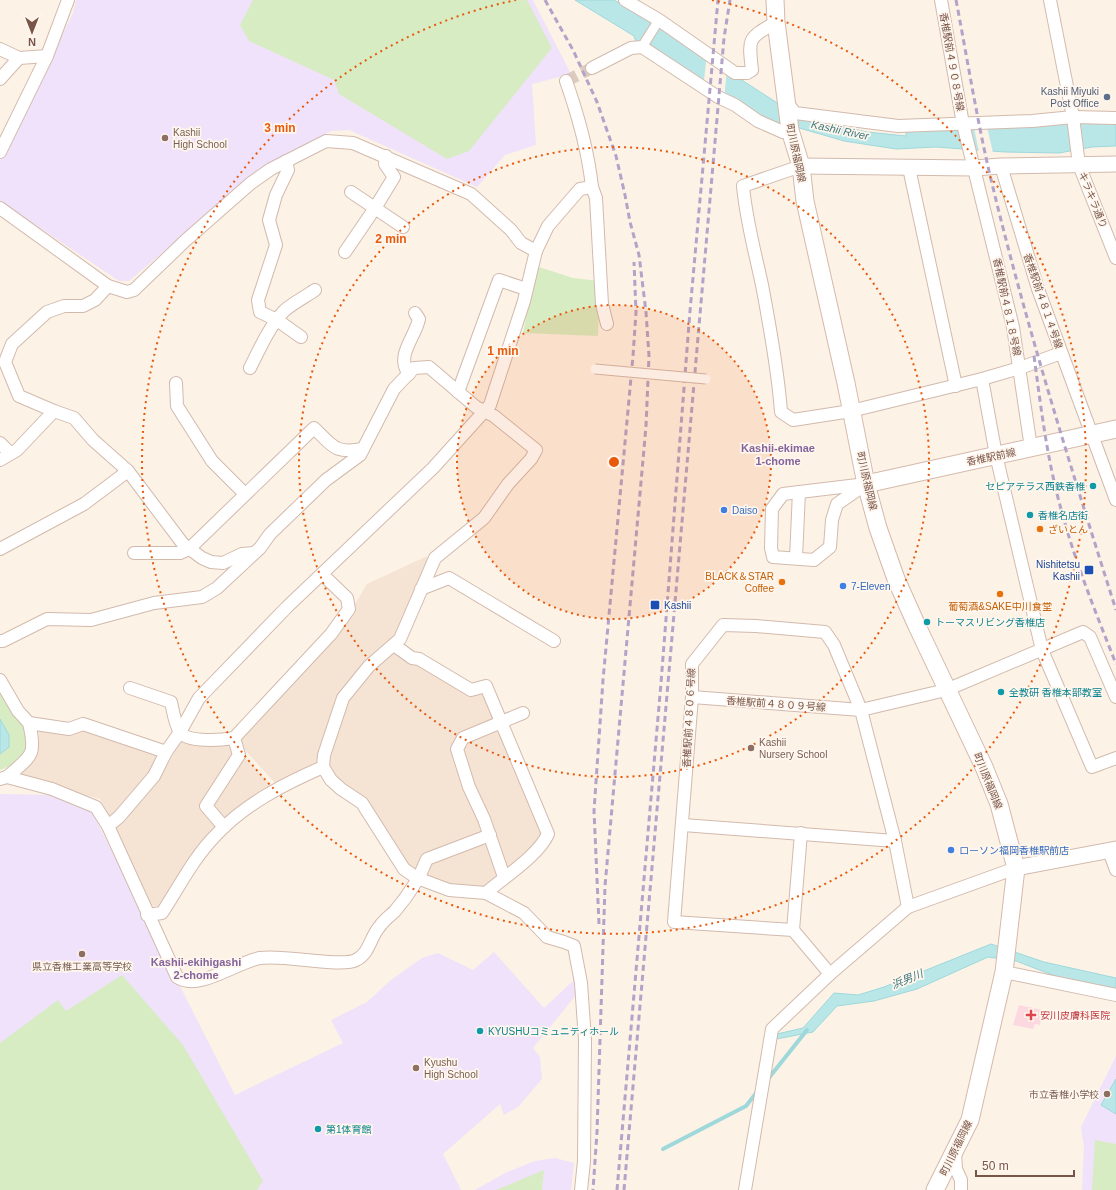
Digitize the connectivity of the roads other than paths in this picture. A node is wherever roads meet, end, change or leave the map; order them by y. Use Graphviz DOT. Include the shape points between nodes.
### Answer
graph roads {
  1 [pos="68,0"];
  2 [pos="625,0"];
  3 [pos="775,0"];
  4 [pos="941,0"];
  5 [pos="1050,0"];
  6 [pos="659,20"];
  7 [pos="776,22"];
  8 [pos="642,48"];
  9 [pos="0,49"];
  10 [pos="47,56"];
  11 [pos="19,58"];
  12 [pos="592,68"];
  13 [pos="0,79"];
  14 [pos="566,81"];
  15 [pos="786,101"];
  16 [pos="1116,118"];
  17 [pos="1073,120"];
  18 [pos="963,124"];
  19 [pos="790,130"];
  20 [pos="0,152"];
  21 [pos="386,156"];
  22 [pos="1078,157"];
  23 [pos="286,161"];
  24 [pos="1116,164"];
  25 [pos="801,166"];
  26 [pos="1001,166"];
  27 [pos="909,168"];
  28 [pos="974,168"];
  29 [pos="592,186"];
  30 [pos="351,192"];
  31 [pos="0,208"];
  32 [pos="376,208"];
  33 [pos="403,227"];
  34 [pos="536,251"];
  35 [pos="345,252"];
  36 [pos="1116,258"];
  37 [pos="108,286"];
  38 [pos="526,289"];
  39 [pos="315,290"];
  40 [pos="414,313"];
  41 [pos="277,320"];
  42 [pos="607,324"];
  43 [pos="301,337"];
  44 [pos="1061,353"];
  45 [pos="250,368"];
  46 [pos="1020,368"];
  47 [pos="594,370"];
  48 [pos="409,374"];
  49 [pos="706,379"];
  50 [pos="982,379"];
  51 [pos="176,384"];
  52 [pos="956,386"];
  53 [pos="458,392"];
  54 [pos="54,411"];
  55 [pos="484,411"];
  56 [pos="851,411"];
  57 [pos="1116,430"];
  58 [pos="1092,434"];
  59 [pos="0,443"];
  60 [pos="1031,448"];
  61 [pos="363,449"];
  62 [pos="996,455"];
  63 [pos="5,456"];
  64 [pos="128,471"];
  65 [pos="866,484"];
  66 [pos="799,492"];
  67 [pos="245,494"];
  68 [pos="1116,500"];
  69 [pos="0,549"];
  70 [pos="189,549"];
  71 [pos="134,553"];
  72 [pos="254,553"];
  73 [pos="796,558"];
  74 [pos="322,574"];
  75 [pos="421,589"];
  76 [pos="0,641"];
  77 [pos="554,641"];
  78 [pos="394,644"];
  79 [pos="1042,650"];
  80 [pos="0,680"];
  81 [pos="130,688"];
  82 [pos="946,690"];
  83 [pos="692,697"];
  84 [pos="1116,698"];
  85 [pos="861,710"];
  86 [pos="523,713"];
  87 [pos="501,722"];
  88 [pos="29,723"];
  89 [pos="180,732"];
  90 [pos="234,738"];
  91 [pos="166,752"];
  92 [pos="1116,758"];
  93 [pos="323,767"];
  94 [pos="3,778"];
  95 [pos="683,825"];
  96 [pos="108,826"];
  97 [pos="224,827"];
  98 [pos="801,833"];
  99 [pos="490,835"];
  100 [pos="895,841"];
  101 [pos="1112,850"];
  102 [pos="1016,868"];
  103 [pos="1116,870"];
  104 [pos="504,877"];
  105 [pos="417,878"];
  106 [pos="486,893"];
  107 [pos="908,907"];
  108 [pos="147,915"];
  109 [pos="793,930"];
  110 [pos="1004,968"];
  111 [pos="830,974"];
  112 [pos="1116,995"];
  113 [pos="955,1152"];
  114 [pos="581,1190"];
  115 [pos="745,1190"];
  116 [pos="935,1190"];
  117 [pos="961,1190"];
  1 -- 10 [label="street"];
  2 -- 6 [label="street"];
  3 -- 7 [label="main road, 町川原福岡線"];
  4 -- 18 [label="street, 香椎駅前４９０８号線"];
  5 -- 17 [label="street, キラキラ通り"];
  6 -- 7 [label="street" via="735,73 747,74 752,70 749,44 754,35"];
  6 -- 8 [label="street"];
  7 -- 15 [label="main road, 町川原福岡線"];
  8 -- 12 [label="street" via="631,48"];
  8 -- 19 [label="street" via="758,121 783,132"];
  9 -- 11 [label="street"];
  10 -- 11 [label="street"];
  10 -- 20 [label="street"];
  11 -- 13 [label="street"];
  14 -- 29 [label="street" via="590,164"];
  15 -- 18 [label="street" via="795,113 898,126"];
  15 -- 19 [label="main road, 町川原福岡線"];
  16 -- 17 [label="street"];
  17 -- 18 [label="street"];
  17 -- 22 [label="street, キラキラ通り"];
  18 -- 28 [label="street, 香椎駅前４９０８号線"];
  19 -- 25 [label="main road, 町川原福岡線"];
  21 -- 23 [label="street" via="353,143 326,141"];
  21 -- 32 [label="street" via="385,164 394,177"];
  21 -- 34 [label="street" via="471,194 512,230 522,243"];
  22 -- 24 [label="street"];
  22 -- 26 [label="street"];
  22 -- 36 [label="street, キラキラ通り"];
  23 -- 37 [label="street" via="251,183 134,290 127,292"];
  23 -- 41 [label="street" via="288,170 276,195 269,220 276,245 258,300 260,312"];
  25 -- 27 [label="street"];
  25 -- 56 [label="main road, 町川原福岡線" via="805,200"];
  25 -- 56 [label="street" via="744,186 746,210 765,300 777,375 780,412 794,420"];
  26 -- 28 [label="street"];
  26 -- 44 [label="street, 香椎駅前４８１４号線" via="1038,289"];
  27 -- 28 [label="street"];
  27 -- 52 [label="street"];
  28 -- 46 [label="street, 香椎駅前４８１８号線" via="1013,327"];
  29 -- 34 [label="street" via="580,189 548,226"];
  29 -- 42 [label="street" via="596,198 602,304"];
  30 -- 32 [label="street"];
  31 -- 37 [label="street"];
  32 -- 33 [label="street"];
  32 -- 35 [label="street"];
  34 -- 38 [label="street"];
  37 -- 54 [label="street" via="95,300 83,306 64,306 46,312 12,344 4,362 20,396"];
  38 -- 53 [label="street" via="499,280"];
  38 -- 55 [label="street" via="490,405"];
  39 -- 41 [label="street" via="285,310"];
  40 -- 48 [label="street" via="420,319 403,358 404,367"];
  41 -- 43 [label="street"];
  41 -- 45 [label="street"];
  44 -- 46 [label="street"];
  44 -- 58 [label="street, 香椎駅前４８１４号線"];
  46 -- 50 [label="street"];
  46 -- 60 [label="street, 香椎駅前４８１８号線"];
  47 -- 49 [label="street, bridge"];
  48 -- 53 [label="street" via="414,368 430,367"];
  48 -- 61 [label="street" via="394,389"];
  50 -- 52 [label="street"];
  50 -- 62 [label="street"];
  51 -- 67 [label="street" via="177,406 212,461"];
  52 -- 56 [label="street"];
  53 -- 55 [label="street"];
  54 -- 63 [label="street" via="17,450"];
  54 -- 64 [label="street" via="74,418 93,440"];
  55 -- 74 [label="street" via="433,468"];
  55 -- 75 [label="street" via="536,450 484,518 435,558"];
  56 -- 65 [label="main road, 町川原福岡線"];
  57 -- 58 [label="main road, 香椎駅前線"];
  58 -- 60 [label="main road, 香椎駅前線"];
  58 -- 68 [label="street, 香椎駅前４８１４号線"];
  59 -- 63 [label="street"];
  60 -- 62 [label="main road, 香椎駅前線"];
  61 -- 67 [label="street" via="338,451 314,428"];
  61 -- 72 [label="street" via="360,455 326,480"];
  62 -- 65 [label="main road, 香椎駅前線"];
  62 -- 79 [label="street"];
  64 -- 69 [label="street" via="84,504"];
  64 -- 70 [label="street"];
  65 -- 66 [label="street"];
  65 -- 73 [label="street" via="837,504 832,520 830,547 814,560"];
  65 -- 82 [label="main road, 町川原福岡線" via="884,549"];
  66 -- 73 [label="street"];
  66 -- 73 [label="street" via="783,494 772,508 773,557"];
  67 -- 70 [label="street"];
  70 -- 71 [label="street" via="180,553"];
  70 -- 72 [label="street" via="211,562 223,563 242,554"];
  72 -- 76 [label="street" via="217,588 202,597 154,603 91,620 47,619"];
  74 -- 89 [label="street" via="199,698"];
  74 -- 90 [label="street" via="347,598 349,609 332,634"];
  75 -- 77 [label="street" via="449,578"];
  75 -- 78 [label="street" via="400,639"];
  78 -- 87 [label="street" via="412,658 419,659 471,690 486,686"];
  78 -- 93 [label="street" via="369,666 343,698 324,755"];
  79 -- 82 [label="street"];
  79 -- 84 [label="street" via="1083,632 1090,637"];
  79 -- 92 [label="street" via="1092,767"];
  80 -- 88 [label="street" via="18,711"];
  81 -- 89 [label="street" via="171,702"];
  82 -- 85 [label="street"];
  82 -- 102 [label="main road, 町川原福岡線" via="984,767 998,804"];
  83 -- 85 [label="street, 香椎駅前４８０９号線"];
  83 -- 85 [label="street, 香椎駅前４８０６号線" via="692,664 723,625 756,626 825,632 834,645"];
  83 -- 95 [label="street, 香椎駅前４８０６号線"];
  85 -- 100 [label="street"];
  86 -- 87 [label="street"];
  87 -- 99 [label="street" via="462,738 457,749 469,787"];
  87 -- 104 [label="street" via="548,834 525,860"];
  88 -- 91 [label="street" via="69,729 83,724"];
  88 -- 94 [label="street" via="33,742 31,754"];
  89 -- 90 [label="street" via="205,740"];
  89 -- 91 [label="street"];
  90 -- 97 [label="street" via="238,755 206,806"];
  91 -- 96 [label="street" via="154,776 119,817"];
  93 -- 97 [label="street" via="293,780 243,810"];
  93 -- 105 [label="street" via="331,780 362,803 404,869"];
  94 -- 96 [label="street" via="52,789 96,806"];
  95 -- 98 [label="street"];
  95 -- 109 [label="street, 香椎駅前４８０６号線" via="674,922"];
  96 -- 108 [label="street"];
  97 -- 108 [label="street" via="202,852 162,913"];
  98 -- 100 [label="street"];
  98 -- 109 [label="street"];
  99 -- 104 [label="street"];
  99 -- 105 [label="street" via="427,859"];
  100 -- 107 [label="street"];
  101 -- 102 [label="street"];
  101 -- 103 [label="street"];
  102 -- 107 [label="street"];
  102 -- 110 [label="main road, 町川原福岡線"];
  104 -- 106 [label="street"];
  105 -- 106 [label="street" via="449,890"];
  105 -- 108 [label="street" via="396,910 379,927 364,954 355,961 342,963 273,956 253,959 206,979 184,981 177,977"];
  106 -- 114 [label="street" via="524,913 547,937 574,946 581,983 585,1040 584,1162"];
  107 -- 111 [label="street"];
  109 -- 111 [label="street"];
  110 -- 112 [label="street"];
  110 -- 113 [label="main road, 町川原福岡線" via="970,1120"];
  111 -- 115 [label="street" via="772,1029"];
  113 -- 116 [label="main road, 町川原福岡線"];
  113 -- 117 [label="street"];
}
